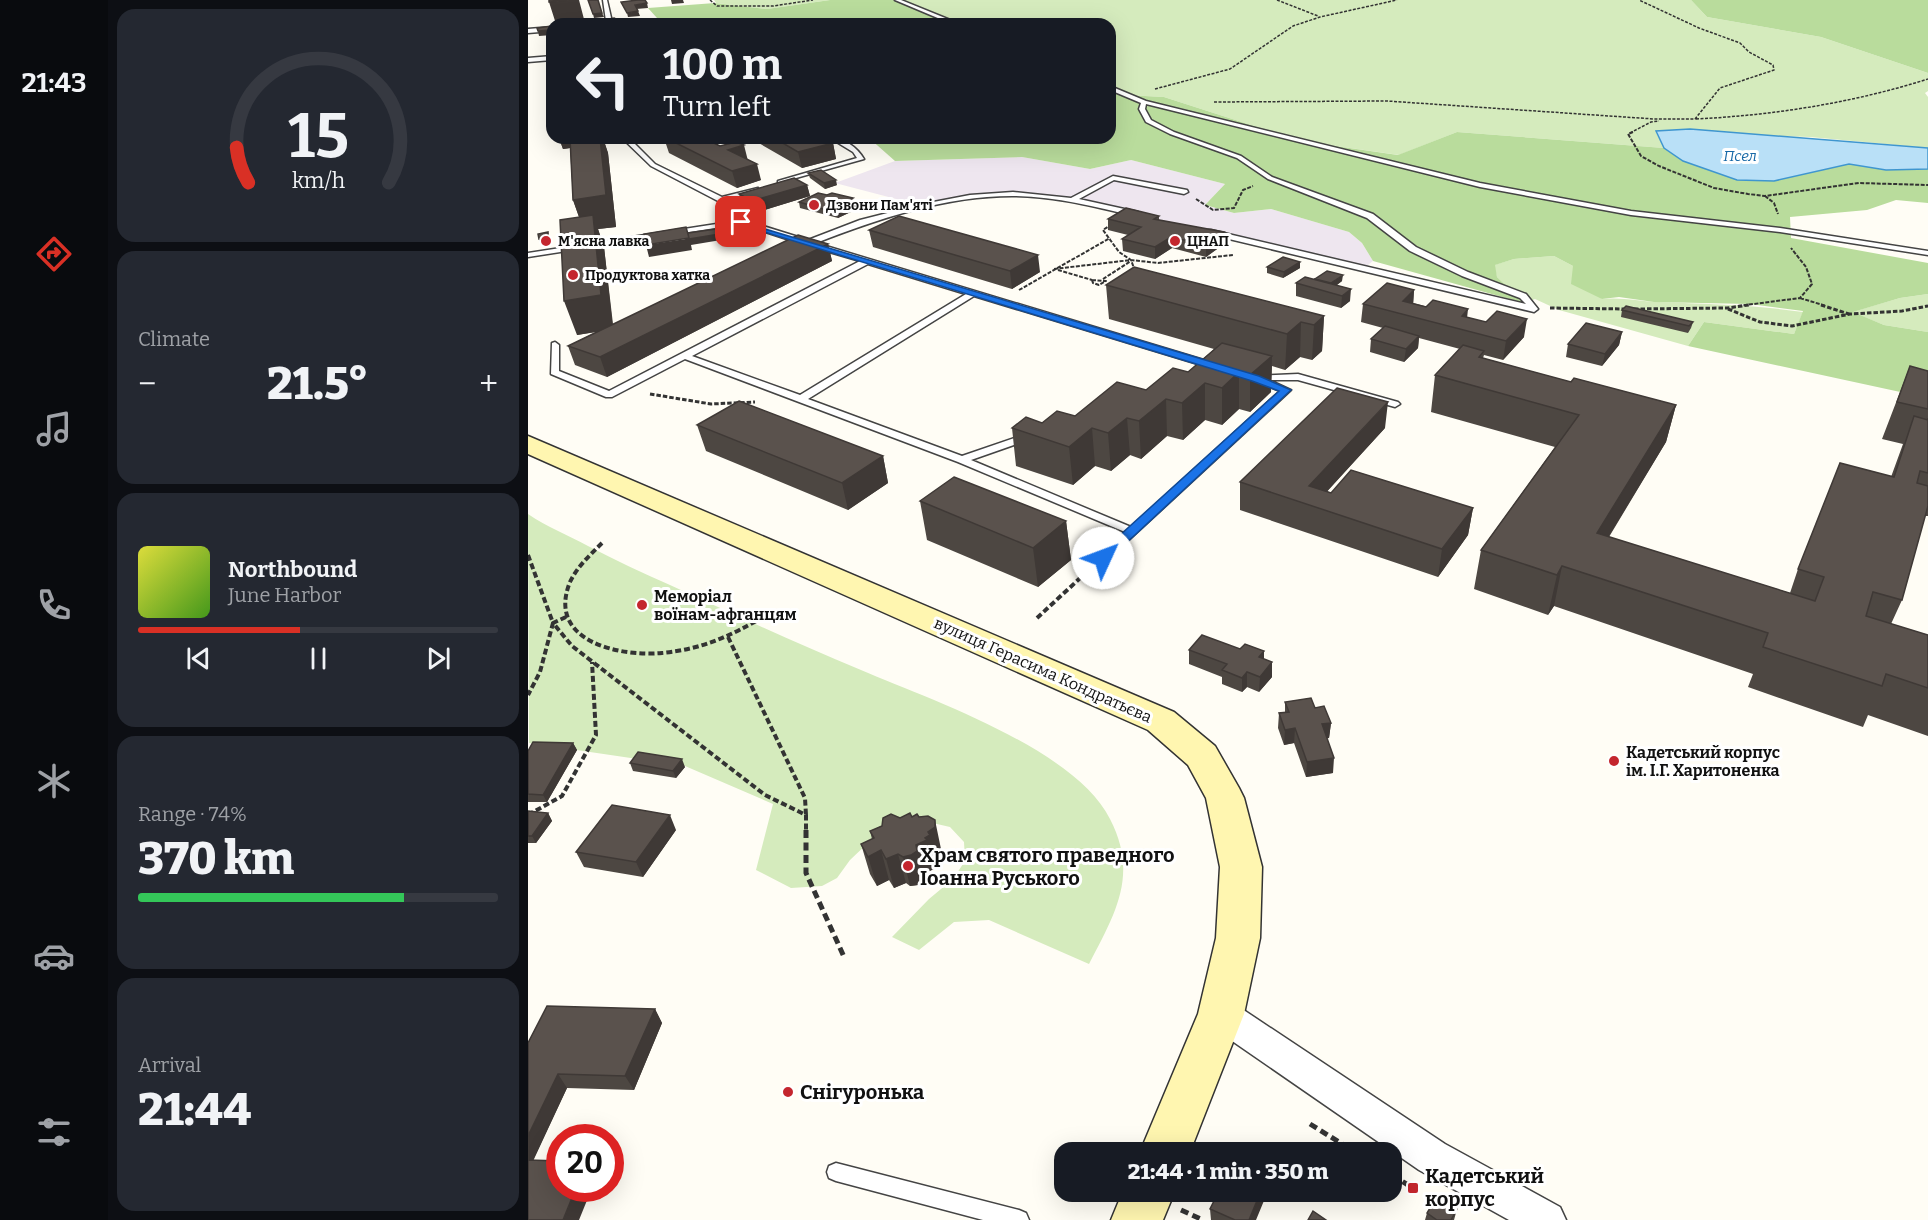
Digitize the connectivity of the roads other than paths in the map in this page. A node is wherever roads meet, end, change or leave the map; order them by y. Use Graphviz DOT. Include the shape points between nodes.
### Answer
graph roads {
  1 [pos="605,0"];
  2 [pos="897,0"];
  3 [pos="608,18"];
  4 [pos="942,18"];
  5 [pos="546,30"];
  6 [pos="528,32"];
  7 [pos="546,58"];
  8 [pos="528,60"];
  9 [pos="1116,91"];
  10 [pos="1144,102"];
  11 [pos="631,144"];
  12 [pos="844,144"];
  13 [pos="772,184"];
  14 [pos="761,188"];
  15 [pos="1184,192"];
  16 [pos="721,199"];
  17 [pos="1072,200"];
  18 [pos="1141,216"];
  19 [pos="741,222"];
  20 [pos="1203,230"];
  21 [pos="808,243"];
  22 [pos="1928,253"];
  23 [pos="528,255"];
  24 [pos="867,261"];
  25 [pos="973,293"];
  26 [pos="555,345"];
  27 [pos="684,356"];
  28 [pos="1198,376"];
  29 [pos="801,399"];
  30 [pos="1395,404"];
  31 [pos="1041,432"];
  32 [pos="528,444"];
  33 [pos="962,460"];
  34 [pos="1132,531"];
  35 [pos="1103,558"];
  36 [pos="1221,1014"];
  37 [pos="1169,1142"];
  38 [pos="836,1172"];
  39 [pos="1144,1202"];
  40 [pos="1019,1220"];
  41 [pos="1137,1220"];
  42 [pos="1547,1220"];
  1 -- 3 [label="lane"];
  2 -- 4 [label="lane"];
  5 -- 6 [label="lane"];
  7 -- 8 [label="lane"];
  9 -- 10 [label="lane"];
  10 -- 20 [label="lane" via="1142,109 1148,121 1239,157 1270,178 1370,216 1413,249 1523,296 1534,309"];
  10 -- 22 [label="lane" via="1480,185 1631,213 1780,230"];
  11 -- 16 [label="lane" via="653,165"];
  12 -- 13 [label="lane" via="861,159"];
  14 -- 16 [label="lane"];
  15 -- 17 [label="lane" via="1113,178"];
  16 -- 19 [label="lane"];
  17 -- 18 [label="lane"];
  17 -- 21 [label="lane" via="1013,194 970,197 873,220"];
  19 -- 21 [label="lane"];
  19 -- 23 [label="lane"];
  21 -- 24 [label="lane"];
  24 -- 25 [label="lane"];
  24 -- 27 [label="lane"];
  25 -- 28 [label="lane" via="1221,368"];
  25 -- 29 [label="lane"];
  26 -- 27 [label="lane" via="554,372 609,395"];
  27 -- 29 [label="lane"];
  29 -- 33 [label="lane"];
  30 -- 34 [label="lane" via="1298,377 1251,377 1286,390"];
  31 -- 33 [label="lane"];
  32 -- 36 [label="main road, вулиця Герасима Кондратьєва" via="1161,721 1202,756 1225,798 1241,867 1238,938"];
  33 -- 34 [label="lane"];
  34 -- 35 [label="lane"];
  36 -- 37 [label="main road, вулиця Герасима Кондратьєва"];
  36 -- 42 [label="street" via="1432,1157"];
  38 -- 40 [label="lane"];
  39 -- 41 [label="main road"];
}
